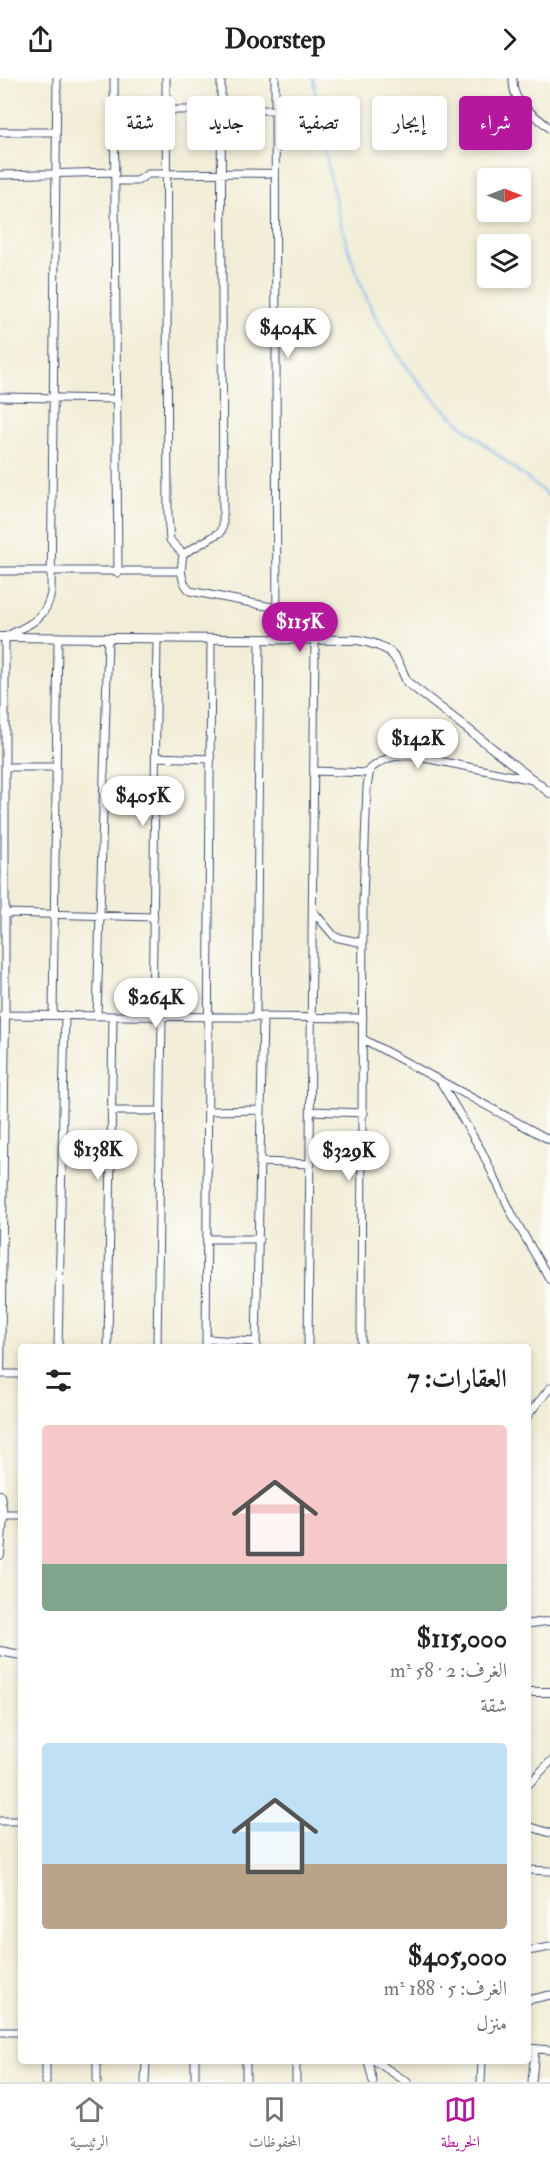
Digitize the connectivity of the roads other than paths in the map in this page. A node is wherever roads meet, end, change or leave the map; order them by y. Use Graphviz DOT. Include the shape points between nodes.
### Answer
graph roads {
  1 [pos="57,78"];
  2 [pos="114,78"];
  3 [pos="166,78"];
  4 [pos="221,78"];
  5 [pos="275,78"];
  6 [pos="513,78"];
  7 [pos="115,96"];
  8 [pos="166,96"];
  9 [pos="222,96"];
  10 [pos="265,110"];
  11 [pos="275,110"];
  12 [pos="549,126"];
  13 [pos="0,132"];
  14 [pos="56,132"];
  15 [pos="115,150"];
  16 [pos="167,150"];
  17 [pos="222,150"];
  18 [pos="115,172"];
  19 [pos="167,173"];
  20 [pos="222,173"];
  21 [pos="275,173"];
  22 [pos="56,174"];
  23 [pos="0,175"];
  24 [pos="115,181"];
  25 [pos="0,396"];
  26 [pos="53,398"];
  27 [pos="117,399"];
  28 [pos="183,554"];
  29 [pos="0,571"];
  30 [pos="51,571"];
  31 [pos="181,571"];
  32 [pos="118,572"];
  33 [pos="277,608"];
  34 [pos="3,637"];
  35 [pos="57,637"];
  36 [pos="108,638"];
  37 [pos="157,638"];
  38 [pos="211,639"];
  39 [pos="260,639"];
  40 [pos="277,640"];
  41 [pos="315,640"];
  42 [pos="156,757"];
  43 [pos="210,759"];
  44 [pos="5,767"];
  45 [pos="56,767"];
  46 [pos="314,771"];
  47 [pos="369,773"];
  48 [pos="533,780"];
  49 [pos="550,794"];
  50 [pos="313,911"];
  51 [pos="4,913"];
  52 [pos="54,914"];
  53 [pos="99,916"];
  54 [pos="154,917"];
  55 [pos="363,944"];
  56 [pos="2,1015"];
  57 [pos="53,1015"];
  58 [pos="65,1015"];
  59 [pos="97,1016"];
  60 [pos="113,1016"];
  61 [pos="209,1016"];
  62 [pos="259,1016"];
  63 [pos="312,1016"];
  64 [pos="152,1017"];
  65 [pos="162,1017"];
  66 [pos="363,1018"];
  67 [pos="363,1039"];
  68 [pos="440,1081"];
  69 [pos="261,1110"];
  70 [pos="111,1111"];
  71 [pos="160,1111"];
  72 [pos="209,1111"];
  73 [pos="312,1111"];
  74 [pos="364,1113"];
  75 [pos="550,1140"];
  76 [pos="260,1162"];
  77 [pos="311,1164"];
  78 [pos="208,1239"];
  79 [pos="259,1239"];
  80 [pos="1,1241"];
  81 [pos="550,1280"];
  82 [pos="206,1343"];
  83 [pos="58,1344"];
  84 [pos="108,1344"];
  85 [pos="157,1344"];
  86 [pos="256,1344"];
  87 [pos="308,1344"];
  88 [pos="361,1344"];
  89 [pos="0,1346"];
  90 [pos="0,1374"];
  91 [pos="18,1374"];
  92 [pos="550,1388"];
  93 [pos="531,1411"];
  94 [pos="0,1495"];
  95 [pos="3,1515"];
  96 [pos="18,1515"];
  97 [pos="0,1555"];
  98 [pos="550,1621"];
  99 [pos="531,1624"];
  100 [pos="0,1651"];
  101 [pos="18,1654"];
  102 [pos="531,1692"];
  103 [pos="550,1692"];
  104 [pos="550,1762"];
  105 [pos="531,1782"];
  106 [pos="0,1821"];
  107 [pos="18,1821"];
  108 [pos="531,1828"];
  109 [pos="550,1833"];
  110 [pos="531,1870"];
  111 [pos="550,1871"];
  112 [pos="550,1947"];
  113 [pos="531,1950"];
  114 [pos="550,1995"];
  115 [pos="531,1999"];
  116 [pos="0,2032"];
  117 [pos="18,2032"];
  118 [pos="532,2048"];
  119 [pos="550,2050"];
  120 [pos="46,2064"];
  121 [pos="97,2064"];
  122 [pos="146,2064"];
  123 [pos="195,2064"];
  124 [pos="246,2064"];
  125 [pos="296,2064"];
  126 [pos="369,2064"];
  127 [pos="380,2064"];
  128 [pos="482,2064"];
  129 [pos="46,2082"];
  130 [pos="97,2082"];
  131 [pos="145,2082"];
  132 [pos="195,2082"];
  133 [pos="246,2082"];
  134 [pos="296,2082"];
  135 [pos="373,2082"];
  136 [pos="407,2082"];
  137 [pos="482,2082"];
  138 [pos="532,2082"];
  1 -- 14 [label="street"];
  2 -- 7 [label="street"];
  3 -- 8 [label="street"];
  4 -- 9 [label="street"];
  5 -- 11 [label="street"];
  6 -- 12 [label="street" via="520,106"];
  10 -- 11 [label="street"];
  11 -- 21 [label="street"];
  13 -- 14 [label="street"];
  14 -- 22 [label="street"];
  15 -- 18 [label="street"];
  16 -- 19 [label="street"];
  17 -- 20 [label="street"];
  18 -- 22 [label="street"];
  18 -- 24 [label="street"];
  19 -- 20 [label="street"];
  19 -- 24 [label="street" via="148,174 137,181"];
  19 -- 28 [label="street" via="168,516 170,540"];
  20 -- 21 [label="street"];
  20 -- 28 [label="street" via="223,525 221,532"];
  21 -- 33 [label="street"];
  22 -- 23 [label="street"];
  22 -- 26 [label="street"];
  24 -- 27 [label="street"];
  25 -- 26 [label="street"];
  26 -- 27 [label="street"];
  26 -- 30 [label="street"];
  27 -- 32 [label="street"];
  28 -- 31 [label="street"];
  29 -- 30 [label="street"];
  30 -- 32 [label="street"];
  30 -- 34 [label="street" via="48,608 36,620"];
  31 -- 32 [label="street"];
  31 -- 33 [label="street" via="183,583 190,591"];
  33 -- 40 [label="street"];
  34 -- 35 [label="street"];
  34 -- 44 [label="street"];
  35 -- 36 [label="street"];
  35 -- 45 [label="street"];
  36 -- 37 [label="street"];
  36 -- 53 [label="street"];
  37 -- 38 [label="street"];
  37 -- 42 [label="street"];
  38 -- 39 [label="street"];
  38 -- 43 [label="street"];
  39 -- 40 [label="street"];
  39 -- 62 [label="street"];
  40 -- 41 [label="street"];
  41 -- 46 [label="street"];
  41 -- 48 [label="street" via="358,640 383,645 396,655 407,682"];
  42 -- 43 [label="street"];
  42 -- 54 [label="street"];
  43 -- 61 [label="street"];
  44 -- 45 [label="street"];
  44 -- 51 [label="street"];
  45 -- 52 [label="street"];
  46 -- 47 [label="street"];
  46 -- 50 [label="street"];
  47 -- 48 [label="street" via="384,758 394,755"];
  47 -- 55 [label="street"];
  48 -- 49 [label="street"];
  50 -- 55 [label="street" via="335,937"];
  50 -- 63 [label="street"];
  51 -- 52 [label="street"];
  51 -- 56 [label="street"];
  52 -- 53 [label="street"];
  52 -- 57 [label="street"];
  53 -- 54 [label="street"];
  53 -- 59 [label="street"];
  54 -- 64 [label="street"];
  55 -- 66 [label="street"];
  56 -- 57 [label="street"];
  56 -- 80 [label="street"];
  57 -- 58 [label="street"];
  58 -- 59 [label="street"];
  58 -- 83 [label="street"];
  59 -- 60 [label="street"];
  60 -- 64 [label="street"];
  60 -- 70 [label="street"];
  61 -- 62 [label="street"];
  61 -- 65 [label="street"];
  61 -- 72 [label="street"];
  62 -- 63 [label="street"];
  62 -- 69 [label="street"];
  63 -- 66 [label="street"];
  63 -- 73 [label="street"];
  64 -- 65 [label="street"];
  65 -- 71 [label="street"];
  66 -- 67 [label="street"];
  67 -- 68 [label="street"];
  67 -- 74 [label="street"];
  68 -- 75 [label="street"];
  68 -- 81 [label="street"];
  69 -- 72 [label="street"];
  69 -- 76 [label="street"];
  70 -- 71 [label="street"];
  70 -- 84 [label="street"];
  71 -- 85 [label="street"];
  72 -- 78 [label="street"];
  73 -- 74 [label="street"];
  73 -- 77 [label="street"];
  74 -- 88 [label="street"];
  76 -- 77 [label="street"];
  76 -- 79 [label="street"];
  77 -- 87 [label="street"];
  78 -- 79 [label="street"];
  78 -- 82 [label="street"];
  79 -- 86 [label="street"];
  80 -- 89 [label="street"];
  82 -- 86 [label="street"];
  89 -- 90 [label="street"];
  90 -- 91 [label="street"];
  92 -- 93 [label="street"];
  94 -- 95 [label="street"];
  95 -- 96 [label="street"];
  95 -- 97 [label="street"];
  98 -- 99 [label="street"];
  100 -- 101 [label="street"];
  102 -- 103 [label="street"];
  104 -- 105 [label="street"];
  106 -- 107 [label="street"];
  108 -- 109 [label="street"];
  110 -- 111 [label="street"];
  112 -- 113 [label="street"];
  114 -- 115 [label="street"];
  116 -- 117 [label="street"];
  118 -- 119 [label="street"];
  118 -- 138 [label="street"];
  120 -- 129 [label="street"];
  121 -- 130 [label="street"];
  122 -- 131 [label="street"];
  123 -- 132 [label="street"];
  124 -- 133 [label="street"];
  125 -- 134 [label="street"];
  126 -- 135 [label="street"];
  127 -- 136 [label="street"];
  128 -- 137 [label="street"];
}
